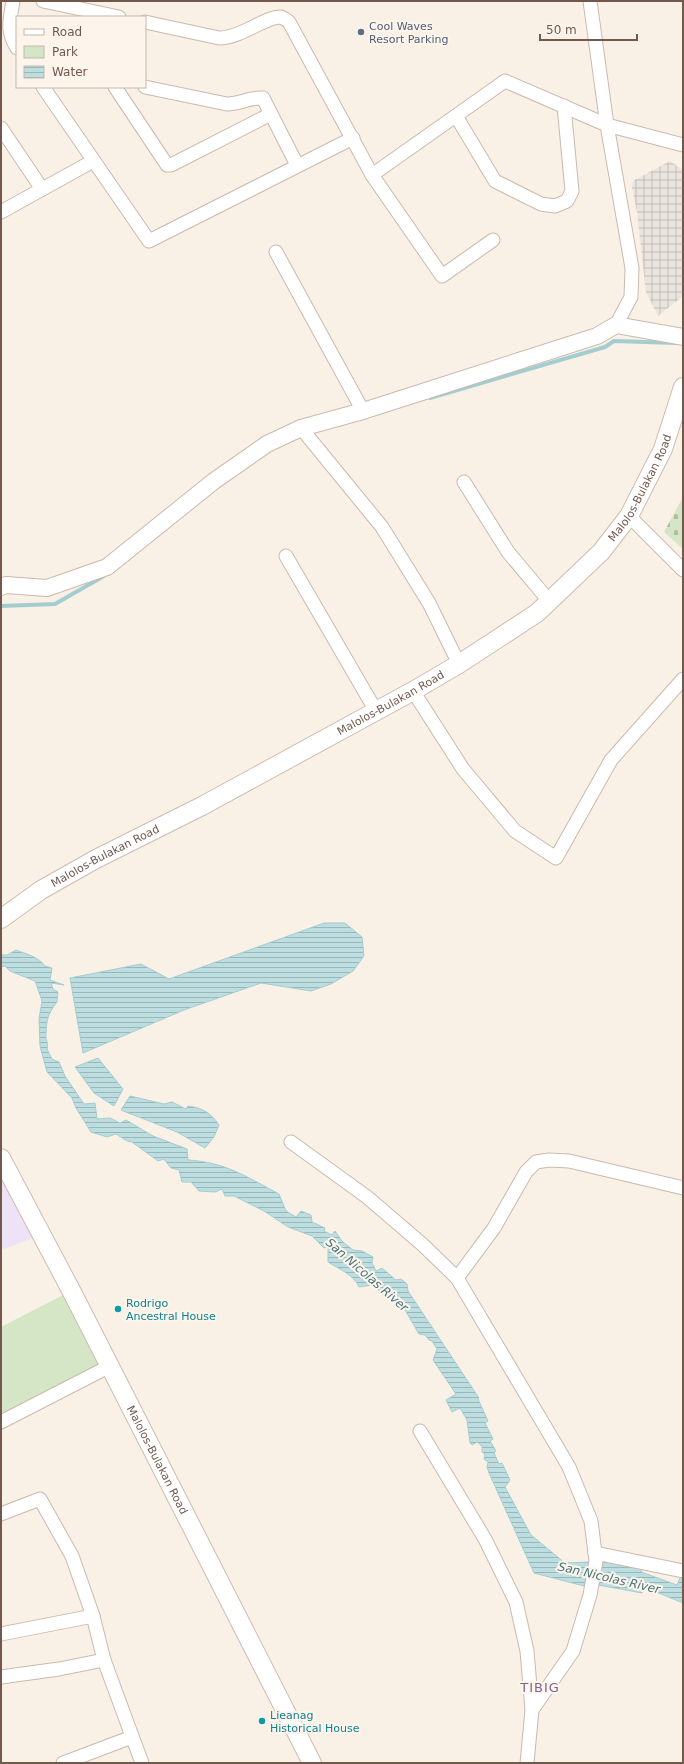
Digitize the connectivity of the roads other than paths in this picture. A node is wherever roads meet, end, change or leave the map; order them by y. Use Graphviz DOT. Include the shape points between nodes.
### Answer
graph roads {
  1 [pos="13,1"];
  2 [pos="43,1"];
  3 [pos="590,1"];
  4 [pos="114,16"];
  5 [pos="146,22"];
  6 [pos="16,47"];
  7 [pos="146,87"];
  8 [pos="44,88"];
  9 [pos="116,88"];
  10 [pos="564,106"];
  11 [pos="271,114"];
  12 [pos="456,116"];
  13 [pos="607,125"];
  14 [pos="1,128"];
  15 [pos="353,138"];
  16 [pos="683,145"];
  17 [pos="93,162"];
  18 [pos="297,165"];
  19 [pos="372,175"];
  20 [pos="42,189"];
  21 [pos="1,212"];
  22 [pos="493,240"];
  23 [pos="276,252"];
  24 [pos="616,325"];
  25 [pos="683,337"];
  26 [pos="683,386"];
  27 [pos="363,411"];
  28 [pos="301,428"];
  29 [pos="464,482"];
  30 [pos="629,516"];
  31 [pos="286,556"];
  32 [pos="683,570"];
  33 [pos="1,587"];
  34 [pos="550,602"];
  35 [pos="460,664"];
  36 [pos="683,679"];
  37 [pos="413,691"];
  38 [pos="376,710"];
  39 [pos="1,919"];
  40 [pos="292,1142"];
  41 [pos="1,1158"];
  42 [pos="683,1188"];
  43 [pos="457,1278"];
  44 [pos="110,1366"];
  45 [pos="1,1422"];
  46 [pos="420,1430"];
  47 [pos="1,1514"];
  48 [pos="596,1557"];
  49 [pos="683,1572"];
  50 [pos="93,1616"];
  51 [pos="1,1634"];
  52 [pos="104,1660"];
  53 [pos="1,1677"];
  54 [pos="532,1710"];
  55 [pos="132,1737"];
  56 [pos="63,1763"];
  57 [pos="142,1763"];
  58 [pos="312,1763"];
  59 [pos="527,1763"];
  1 -- 6 [label="street" via="9,25 10,38"];
  2 -- 4 [label="street"];
  3 -- 13 [label="street"];
  5 -- 15 [label="street" via="228,38 282,17 294,29"];
  7 -- 11 [label="street" via="227,104 236,104 256,97 263,98"];
  8 -- 17 [label="street"];
  9 -- 11 [label="street" via="167,165"];
  10 -- 12 [label="street" via="505,81"];
  10 -- 12 [label="street" via="572,191 567,201 555,206 541,204 495,180"];
  10 -- 13 [label="street"];
  11 -- 18 [label="street"];
  12 -- 19 [label="street"];
  13 -- 16 [label="street"];
  13 -- 24 [label="street" via="632,268 632,297"];
  14 -- 20 [label="street"];
  15 -- 18 [label="street"];
  15 -- 19 [label="street"];
  17 -- 18 [label="street" via="150,242"];
  17 -- 20 [label="street"];
  19 -- 22 [label="street" via="442,276"];
  20 -- 21 [label="street"];
  23 -- 27 [label="street"];
  24 -- 25 [label="street"];
  24 -- 27 [label="street" via="597,336"];
  26 -- 30 [label="main road, Malolos-Bulakan Road" via="663,449"];
  27 -- 28 [label="street"];
  28 -- 33 [label="street" via="267,444 214,481 107,567 47,588"];
  28 -- 35 [label="street" via="382,527 429,603"];
  29 -- 34 [label="street" via="508,552"];
  30 -- 32 [label="street"];
  30 -- 34 [label="main road, Malolos-Bulakan Road" via="600,552"];
  31 -- 38 [label="street"];
  34 -- 35 [label="main road, Malolos-Bulakan Road"];
  35 -- 37 [label="main road, Malolos-Bulakan Road"];
  36 -- 37 [label="street" via="611,760 556,858 515,832 463,769"];
  37 -- 38 [label="main road, Malolos-Bulakan Road"];
  38 -- 39 [label="main road, Malolos-Bulakan Road" via="202,806 96,859 41,890"];
  40 -- 43 [label="street" via="367,1197"];
  41 -- 44 [label="main road, Malolos-Bulakan Road"];
  42 -- 43 [label="street" via="569,1161 536,1162 526,1172 494,1228"];
  43 -- 48 [label="street" via="569,1467 591,1521"];
  44 -- 45 [label="street"];
  44 -- 58 [label="main road, Malolos-Bulakan Road"];
  46 -- 54 [label="street" via="485,1539 516,1602 527,1651"];
  47 -- 50 [label="street" via="40,1499 72,1556"];
  48 -- 49 [label="street"];
  48 -- 54 [label="street" via="590,1595 573,1651"];
  50 -- 51 [label="street"];
  50 -- 52 [label="street"];
  52 -- 53 [label="street"];
  52 -- 55 [label="street"];
  54 -- 59 [label="street"];
  55 -- 56 [label="street"];
  55 -- 57 [label="street"];
}
